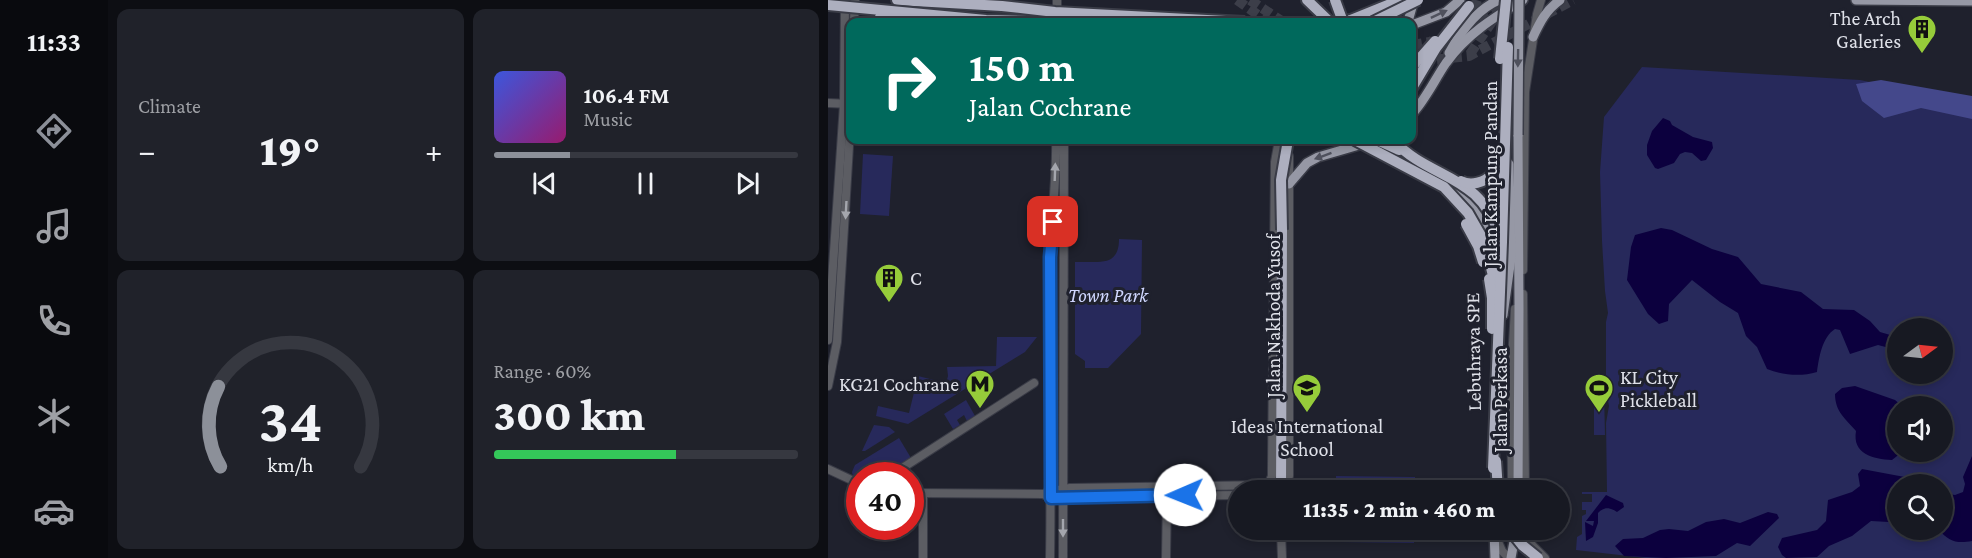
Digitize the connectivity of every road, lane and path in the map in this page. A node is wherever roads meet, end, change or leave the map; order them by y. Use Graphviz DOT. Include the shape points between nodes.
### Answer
graph roads {
  1 [pos="845,0"];
  2 [pos="855,0"];
  3 [pos="897,0"];
  4 [pos="1048,0"];
  5 [pos="1057,0"];
  6 [pos="1307,0"];
  7 [pos="1335,0"];
  8 [pos="1400,0"];
  9 [pos="1416,0"];
  10 [pos="1499,0"];
  11 [pos="1507,0"];
  12 [pos="1521,0"];
  13 [pos="1541,0"];
  14 [pos="1560,0"];
  15 [pos="1856,0"];
  16 [pos="1972,2"];
  17 [pos="828,5"];
  18 [pos="1471,5"];
  19 [pos="828,12"];
  20 [pos="1056,17"];
  21 [pos="846,18"];
  22 [pos="854,18"];
  23 [pos="891,18"];
  24 [pos="965,18"];
  25 [pos="1049,18"];
  26 [pos="1078,18"];
  27 [pos="1094,18"];
  28 [pos="1327,18"];
  29 [pos="1342,18"];
  30 [pos="1356,18"];
  31 [pos="1381,18"];
  32 [pos="1409,18"];
  33 [pos="1416,23"];
  34 [pos="1533,37"];
  35 [pos="1508,46"];
  36 [pos="1416,63"];
  37 [pos="1416,82"];
  38 [pos="1431,87"];
  39 [pos="828,104"];
  40 [pos="846,104"];
  41 [pos="1416,108"];
  42 [pos="846,116"];
  43 [pos="1513,134"];
  44 [pos="849,144"];
  45 [pos="1056,144"];
  46 [pos="1064,144"];
  47 [pos="1277,144"];
  48 [pos="1288,144"];
  49 [pos="1289,144"];
  50 [pos="1352,144"];
  51 [pos="1353,144"];
  52 [pos="1371,144"];
  53 [pos="1371,144"];
  54 [pos="1373,144"];
  55 [pos="1397,144"];
  56 [pos="1289,184"];
  57 [pos="1276,214"];
  58 [pos="1290,214"];
  59 [pos="1520,281"];
  60 [pos="1519,309"];
  61 [pos="828,338"];
  62 [pos="1498,347"];
  63 [pos="1034,383"];
  64 [pos="828,386"];
  65 [pos="912,462"];
  66 [pos="1495,466"];
  67 [pos="828,470"];
  68 [pos="846,478"];
  69 [pos="1270,480"];
  70 [pos="1280,480"];
  71 [pos="1287,480"];
  72 [pos="1496,480"];
  73 [pos="1496,480"];
  74 [pos="1512,480"];
  75 [pos="1518,480"];
  76 [pos="1525,480"];
  77 [pos="1228,484"];
  78 [pos="1063,488"];
  79 [pos="924,494"];
  80 [pos="1048,494"];
  81 [pos="1167,495"];
  82 [pos="1228,495"];
  83 [pos="1063,498"];
  84 [pos="922,540"];
  85 [pos="1281,540"];
  86 [pos="1494,540"];
  87 [pos="1498,540"];
  88 [pos="1514,540"];
  89 [pos="1514,540"];
  90 [pos="1517,540"];
  91 [pos="1524,540"];
  92 [pos="1530,540"];
  93 [pos="922,558"];
  94 [pos="1050,558"];
  95 [pos="1063,558"];
  96 [pos="1166,558"];
  97 [pos="1282,558"];
  98 [pos="1495,558"];
  99 [pos="1510,558"];
  100 [pos="1532,558"];
  101 [pos="1538,558"];
  102 [pos="1544,558"];
  1 -- 21 [label="street"];
  2 -- 22 [label="street"];
  3 -- 20 [label="highway, bridge" via="988,5"];
  4 -- 25 [label="street"];
  5 -- 20 [label="street"];
  6 -- 28 [label="highway"];
  7 -- 29 [label="highway, bridge"];
  8 -- 30 [label="highway"];
  9 -- 31 [label="highway, bridge"];
  9 -- 32 [label="main road"];
  10 -- 18 [label="main road"];
  11 -- 35 [label="main road, Jalan Kampung Pandan, bridge"];
  11 -- 54 [label="highway, bridge" via="1500,46 1497,162 1492,174 1467,184"];
  12 -- 38 [label="main road" via="1465,41"];
  12 -- 43 [label="main road, Jalan Kampung Pandan, one-way, bridge"];
  13 -- 34 [label="street, Jalan Kampung Pandan"];
  14 -- 34 [label="main road" via="1541,19"];
  15 -- 16 [label="main road"];
  17 -- 24 [label="highway, bridge"];
  33 -- 18 [label="main road, one-way"];
  18 -- 36 [label="highway, bridge"];
  18 -- 37 [label="highway, bridge"];
  18 -- 38 [label="main road"];
  19 -- 23 [label="highway, bridge"];
  20 -- 26 [label="highway, bridge"];
  20 -- 27 [label="highway, bridge"];
  34 -- 59 [label="street, Jalan Kampung Pandan" via="1525,92"];
  35 -- 43 [label="main road, Jalan Kampung Pandan, bridge"];
  35 -- 66 [label="highway, bridge"];
  38 -- 41 [label="main road"];
  39 -- 40 [label="street"];
  42 -- 61 [label="street"];
  43 -- 59 [label="main road, Jalan Kampung Pandan"];
  43 -- 62 [label="main road, Jalan Kampung Pandan" via="1511,258"];
  44 -- 64 [label="street, one-way" via="837,342"];
  80 -- 45 [label="street, one-way" via="1050,257"];
  46 -- 78 [label="street"];
  47 -- 57 [label="street, Jalan Nakhoda Yusof"];
  48 -- 70 [label="highway, bridge" via="1281,180"];
  49 -- 56 [label="street, Jalan Nakhoda Yusof"];
  50 -- 66 [label="highway, Lebuhraya SPE, bridge" via="1440,191 1463,218 1478,246 1492,298"];
  51 -- 56 [label="main road, one-way" via="1307,163"];
  52 -- 62 [label="main road, Jalan Kampung Pandan" via="1461,195 1484,223 1492,242 1498,288"];
  53 -- 66 [label="highway, Lebuhraya SPE, bridge" via="1444,187 1468,213 1484,241 1498,298"];
  55 -- 66 [label="highway, bridge" via="1405,153 1464,184 1483,203 1500,237 1505,275"];
  56 -- 58 [label="street, Jalan Nakhoda Yusof"];
  57 -- 58 [label="street" via="1278,208 1285,207"];
  57 -- 69 [label="street, Jalan Nakhoda Yusof"];
  58 -- 71 [label="street, Jalan Nakhoda Yusof"];
  59 -- 60 [label="main road, Jalan Kampung Pandan"];
  59 -- 74 [label="street, Jalan Kampung Pandan" via="1511,377"];
  59 -- 76 [label="street, Jalan Kampung Pandan"];
  60 -- 75 [label="main road, Jalan Perkasa"];
  62 -- 73 [label="main road, Jalan Kampung Pandan"];
  63 -- 65 [label="street"];
  66 -- 72 [label="highway, Lebuhraya SPE, bridge"];
  67 -- 68 [label="street"];
  77 -- 78 [label="street"];
  78 -- 80 [label="street"];
  78 -- 83 [label="street"];
  79 -- 80 [label="street"];
  80 -- 83 [label="street"];
  80 -- 94 [label="street"];
  81 -- 82 [label="street"];
  81 -- 83 [label="street"];
  81 -- 96 [label="street"];
  83 -- 95 [label="street, one-way"];
  84 -- 93 [label="street"];
  85 -- 97 [label="street"];
  86 -- 98 [label="main road"];
  87 -- 99 [label="street"];
  88 -- 100 [label="highway, bridge"];
  89 -- 99 [label="main road"];
  90 -- 101 [label="highway, bridge"];
  91 -- 102 [label="street"];
  92 -- 102 [label="street"];
}
